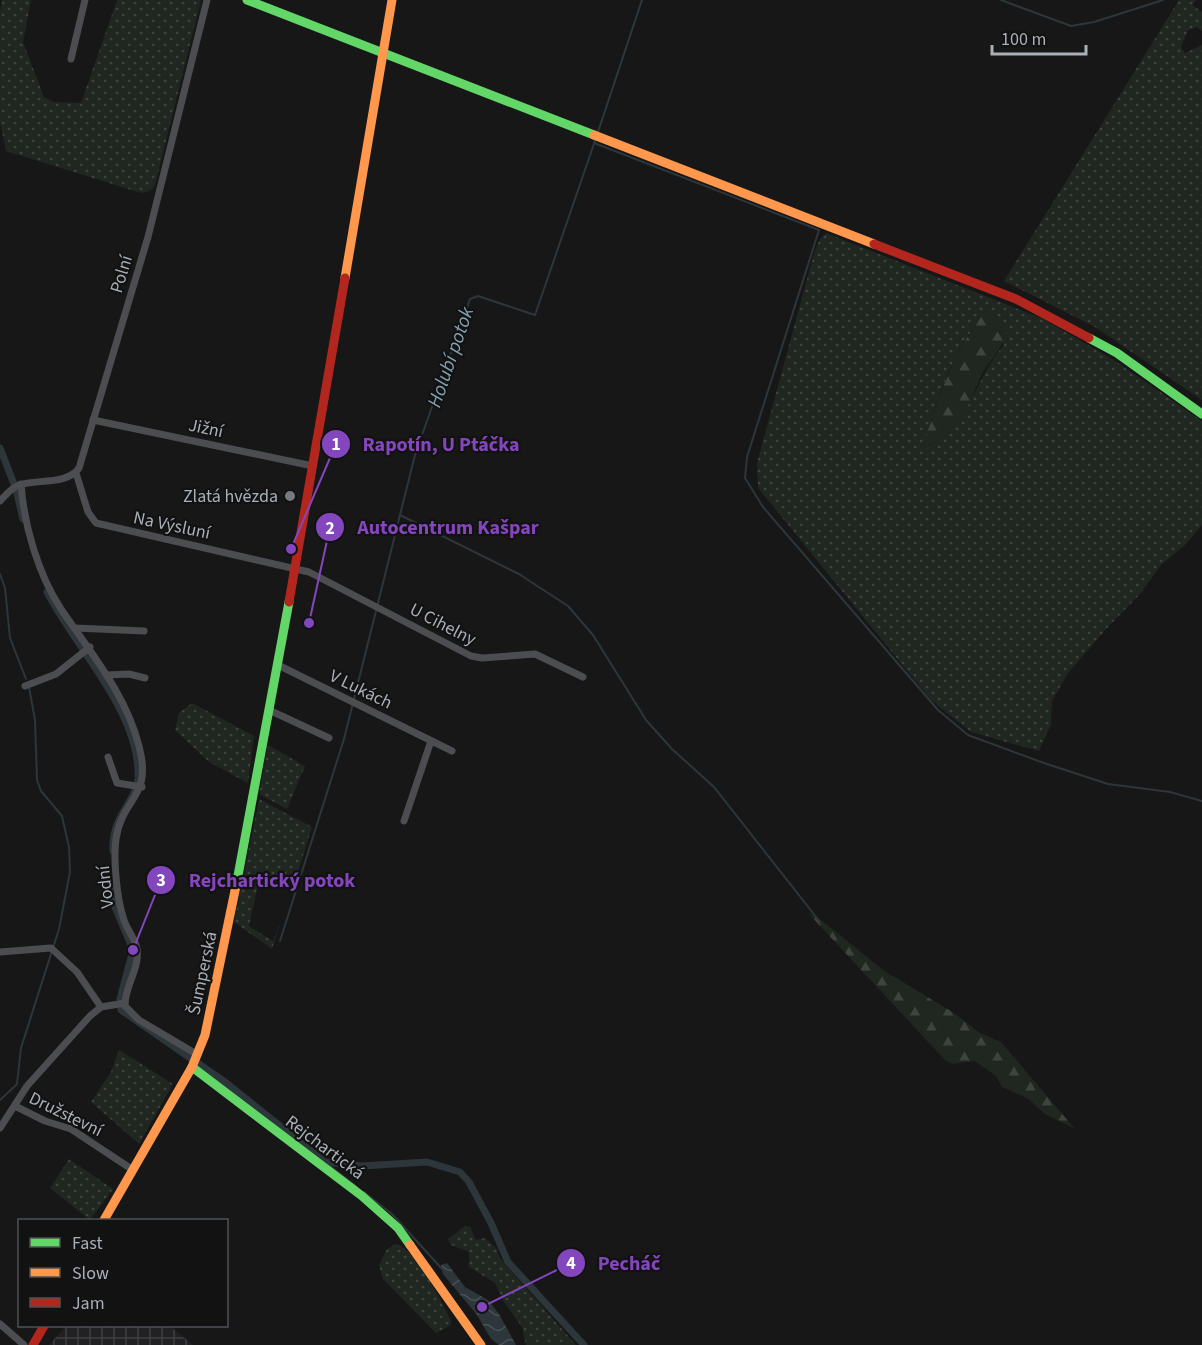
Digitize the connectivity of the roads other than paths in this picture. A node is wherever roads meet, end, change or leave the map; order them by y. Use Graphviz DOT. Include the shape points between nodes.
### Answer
graph roads {
  1 [pos="85,0"];
  2 [pos="207,0"];
  3 [pos="247,0"];
  4 [pos="392,0"];
  5 [pos="384,52"];
  6 [pos="71,59"];
  7 [pos="1202,414"];
  8 [pos="93,420"];
  9 [pos="313,466"];
  10 [pos="76,473"];
  11 [pos="17,486"];
  12 [pos="0,501"];
  13 [pos="296,568"];
  14 [pos="75,628"];
  15 [pos="144,631"];
  16 [pos="87,649"];
  17 [pos="278,665"];
  18 [pos="107,675"];
  19 [pos="583,677"];
  20 [pos="145,678"];
  21 [pos="25,686"];
  22 [pos="269,710"];
  23 [pos="329,738"];
  24 [pos="431,741"];
  25 [pos="452,751"];
  26 [pos="108,757"];
  27 [pos="137,787"];
  28 [pos="404,821"];
  29 [pos="0,952"];
  30 [pos="121,1004"];
  31 [pos="101,1007"];
  32 [pos="195,1061"];
  33 [pos="15,1106"];
  34 [pos="0,1128"];
  35 [pos="133,1170"];
  36 [pos="105,1219"];
  37 [pos="0,1324"];
  38 [pos="43,1327"];
  39 [pos="24,1345"];
  40 [pos="33,1345"];
  41 [pos="481,1345"];
  1 -- 6 [label="street"];
  2 -- 8 [label="street, Polní" via="148,237"];
  3 -- 5 [label="street"];
  4 -- 5 [label="street, Šumperská"];
  5 -- 7 [label="street" via="1016,299 1117,353"];
  5 -- 9 [label="street, Šumperská"];
  8 -- 9 [label="street, Jižní"];
  8 -- 10 [label="street, Polní"];
  9 -- 13 [label="street, Šumperská"];
  10 -- 11 [label="street"];
  10 -- 13 [label="street, Na Výsluní" via="88,512 96,523"];
  11 -- 12 [label="street"];
  11 -- 14 [label="street" via="38,558 60,607"];
  13 -- 17 [label="street, Šumperská"];
  13 -- 19 [label="street, U Cihelny" via="471,656 534,654"];
  14 -- 15 [label="street"];
  14 -- 16 [label="street"];
  16 -- 18 [label="street"];
  16 -- 21 [label="street" via="56,674"];
  17 -- 22 [label="street, Šumperská"];
  17 -- 24 [label="street, V Lukách"];
  18 -- 20 [label="street"];
  18 -- 27 [label="street" via="139,743 144,771"];
  22 -- 23 [label="street"];
  22 -- 32 [label="street, Šumperská" via="224,957"];
  24 -- 25 [label="street, V Lukách"];
  24 -- 28 [label="street"];
  26 -- 27 [label="street" via="117,783"];
  27 -- 30 [label="street, Vodní" via="116,840 122,911 137,950"];
  29 -- 31 [label="street" via="52,949 77,972"];
  30 -- 31 [label="street"];
  30 -- 32 [label="street"];
  31 -- 33 [label="street, Družstevní" via="40,1071"];
  32 -- 35 [label="street, Šumperská"];
  32 -- 41 [label="street, Rejchartická" via="398,1228"];
  33 -- 34 [label="street, Družstevní"];
  33 -- 35 [label="street, Družstevní" via="71,1129"];
  35 -- 36 [label="street, Šumperská"];
  37 -- 39 [label="street"];
  38 -- 40 [label="street"];
}
